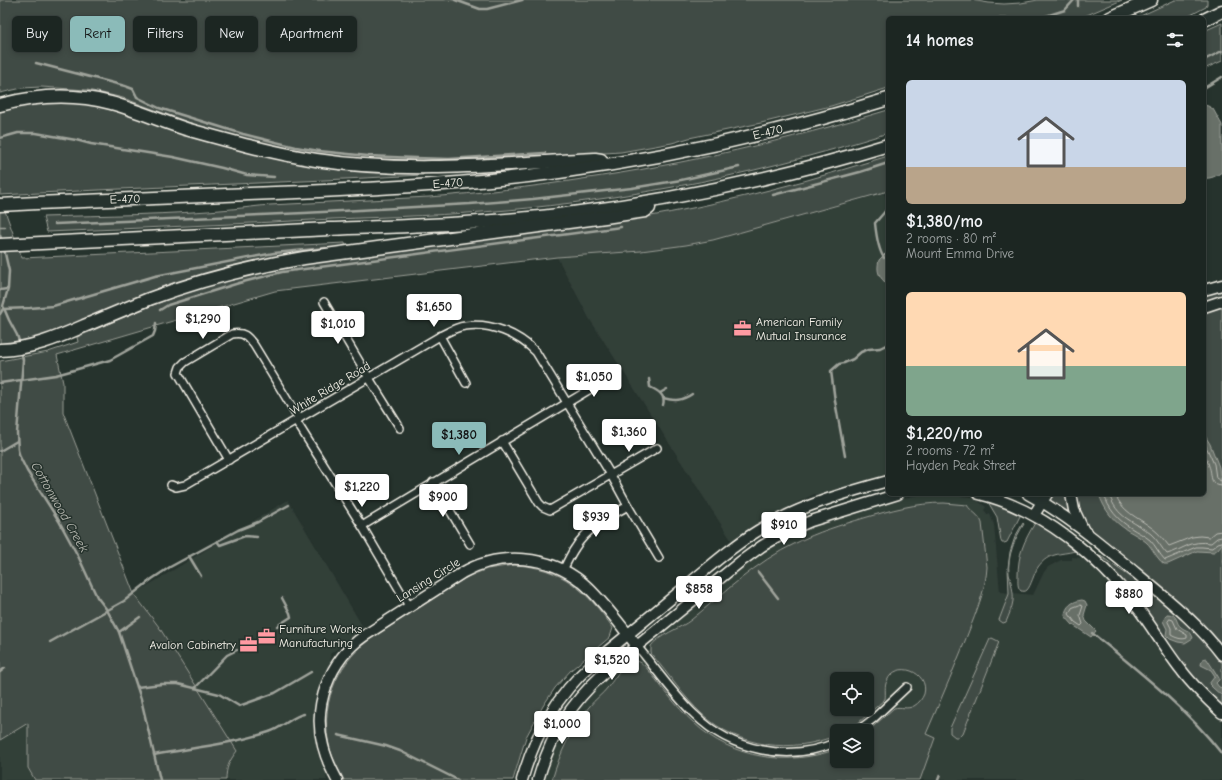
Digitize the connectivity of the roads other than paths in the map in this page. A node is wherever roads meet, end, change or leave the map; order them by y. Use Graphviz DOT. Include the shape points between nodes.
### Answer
graph roads {
  1 [pos="1151,0"];
  2 [pos="1222,11"];
  3 [pos="1115,16"];
  4 [pos="1206,19"];
  5 [pos="38,97"];
  6 [pos="0,99"];
  7 [pos="886,100"];
  8 [pos="0,105"];
  9 [pos="886,146"];
  10 [pos="625,162"];
  11 [pos="663,199"];
  12 [pos="0,205"];
  13 [pos="0,245"];
  14 [pos="1222,285"];
  15 [pos="1206,289"];
  16 [pos="1222,301"];
  17 [pos="324,302"];
  18 [pos="1206,306"];
  19 [pos="440,336"];
  20 [pos="6,350"];
  21 [pos="612,376"];
  22 [pos="369,378"];
  23 [pos="466,383"];
  24 [pos="567,403"];
  25 [pos="298,420"];
  26 [pos="400,428"];
  27 [pos="502,441"];
  28 [pos="656,448"];
  29 [pos="229,460"];
  30 [pos="612,475"];
  31 [pos="433,482"];
  32 [pos="886,482"];
  33 [pos="170,485"];
  34 [pos="891,496"];
  35 [pos="986,496"];
  36 [pos="1038,496"];
  37 [pos="1071,496"];
  38 [pos="628,506"];
  39 [pos="1030,513"];
  40 [pos="362,526"];
  41 [pos="1084,531"];
  42 [pos="470,544"];
  43 [pos="659,558"];
  44 [pos="563,570"];
  45 [pos="409,606"];
  46 [pos="628,635"];
  47 [pos="637,646"];
  48 [pos="1222,655"];
  49 [pos="907,687"];
  50 [pos="1222,713"];
  51 [pos="866,724"];
  52 [pos="830,744"];
  53 [pos="337,780"];
  54 [pos="522,780"];
  55 [pos="538,780"];
  1 -- 3 [label="highway"];
  2 -- 4 [label="highway"];
  5 -- 6 [label="highway" via="26,93"];
  5 -- 8 [label="highway"];
  5 -- 10 [label="highway" via="73,97 104,102 236,143 337,163 417,168 595,159"];
  7 -- 10 [label="highway, E-470" via="747,137"];
  9 -- 11 [label="highway" via="782,174"];
  10 -- 12 [label="highway, E-470" via="530,176 438,184"];
  11 -- 13 [label="highway" via="557,215 450,224"];
  11 -- 20 [label="highway" via="645,211 304,258 259,267 167,293 39,344"];
  14 -- 15 [label="main road"];
  16 -- 18 [label="main road"];
  17 -- 22 [label="street"];
  19 -- 22 [label="street, White Ridge Road"];
  19 -- 23 [label="street"];
  19 -- 24 [label="street, White Ridge Road" via="466,326 486,326 505,331 528,344 536,352"];
  21 -- 24 [label="street"];
  22 -- 25 [label="street, White Ridge Road"];
  22 -- 26 [label="street"];
  24 -- 27 [label="street"];
  24 -- 30 [label="street, White Ridge Road"];
  25 -- 29 [label="street, White Ridge Road"];
  25 -- 29 [label="street" via="254,345 245,335 232,334 184,362 178,373"];
  25 -- 40 [label="street"];
  27 -- 30 [label="street" via="542,508 555,508"];
  27 -- 31 [label="street"];
  28 -- 30 [label="street"];
  29 -- 33 [label="street, White Ridge Road" via="185,486"];
  30 -- 38 [label="street, White Ridge Road"];
  31 -- 40 [label="street"];
  31 -- 42 [label="street"];
  32 -- 46 [label="main road" via="806,507 762,528 733,548"];
  34 -- 47 [label="main road" via="816,519 776,538 748,556"];
  35 -- 39 [label="main road"];
  36 -- 39 [label="main road"];
  36 -- 41 [label="main road"];
  37 -- 41 [label="main road" via="1074,510"];
  38 -- 43 [label="street, White Ridge Road"];
  38 -- 44 [label="street" via="588,532 575,548"];
  39 -- 50 [label="main road" via="1069,539 1109,575 1136,606 1187,677"];
  40 -- 45 [label="street"];
  41 -- 48 [label="main road" via="1181,610"];
  44 -- 45 [label="main road, Lansing Circle" via="525,559 501,559 462,572"];
  44 -- 46 [label="main road, Lansing Circle" via="589,589"];
  45 -- 53 [label="main road, Lansing Circle" via="354,644 338,662 329,679 322,706 321,733 325,753"];
  46 -- 47 [label="main road, Lansing Circle"];
  46 -- 54 [label="main road" via="581,674 558,700 536,738"];
  47 -- 52 [label="street" via="691,711 728,739 755,749 782,752 810,750"];
  47 -- 55 [label="main road" via="598,679 568,712 544,758"];
  49 -- 51 [label="street"];
}
